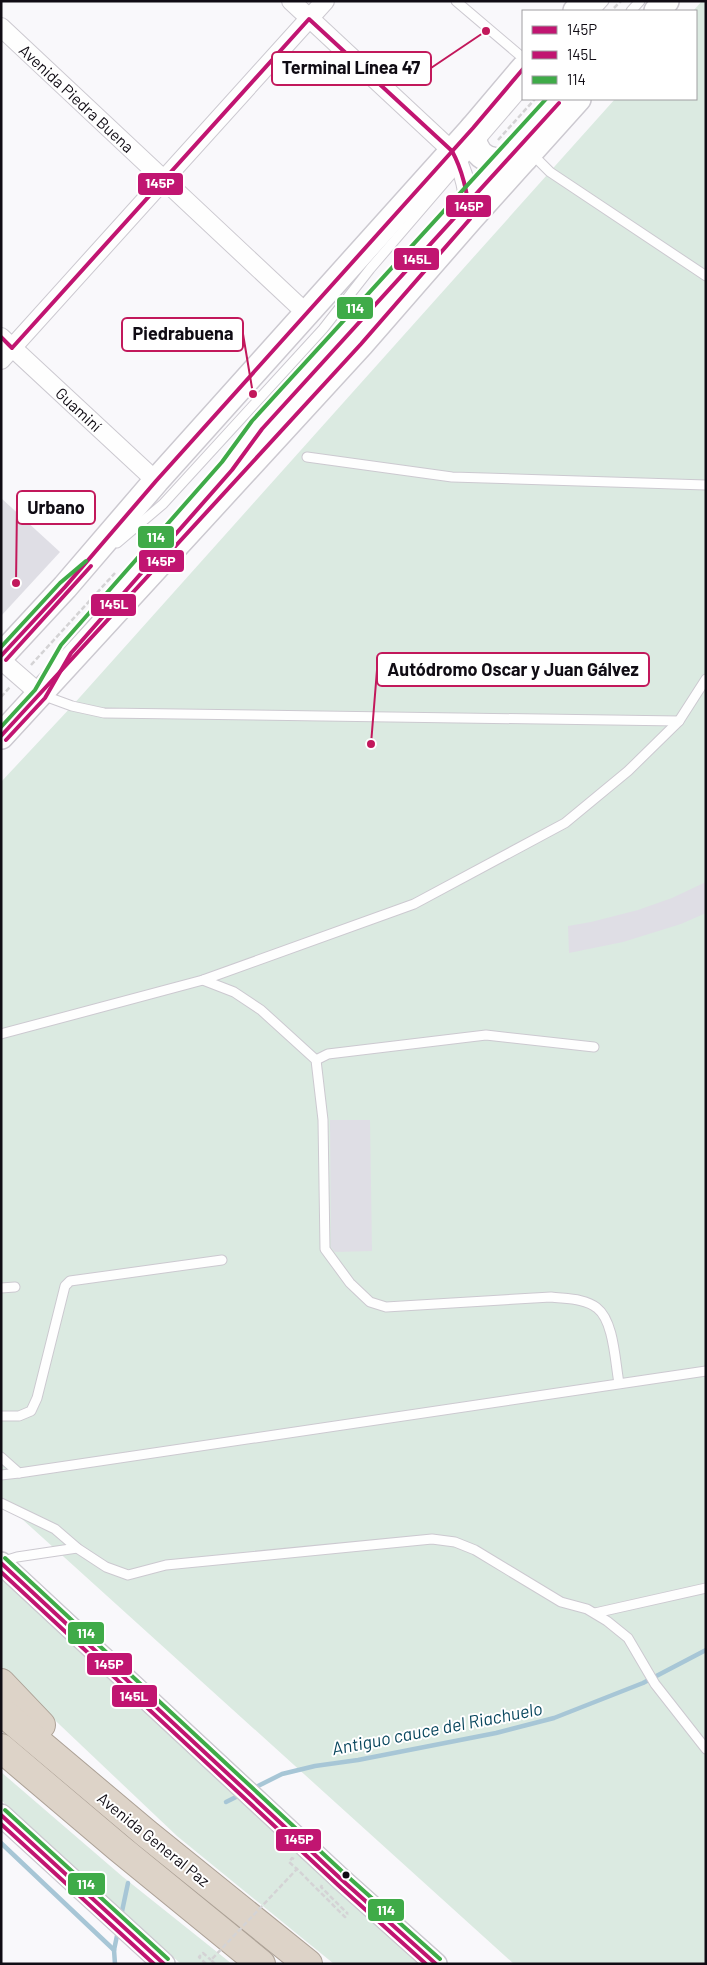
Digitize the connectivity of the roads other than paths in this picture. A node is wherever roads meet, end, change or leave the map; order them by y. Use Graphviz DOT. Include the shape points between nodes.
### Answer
graph roads {
  1 [pos="291,1"];
  2 [pos="325,1"];
  3 [pos="456,1"];
  4 [pos="309,19"];
  5 [pos="1,27"];
  6 [pos="522,57"];
  7 [pos="522,70"];
  8 [pos="522,91"];
  9 [pos="553,100"];
  10 [pos="577,100"];
  11 [pos="465,147"];
  12 [pos="528,155"];
  13 [pos="499,161"];
  14 [pos="165,180"];
  15 [pos="468,194"];
  16 [pos="470,218"];
  17 [pos="706,276"];
  18 [pos="306,313"];
  19 [pos="5,348"];
  20 [pos="306,457"];
  21 [pos="156,481"];
  22 [pos="706,485"];
  23 [pos="65,587"];
  24 [pos="1,656"];
  25 [pos="1,660"];
  26 [pos="706,679"];
  27 [pos="40,694"];
  28 [pos="678,721"];
  29 [pos="1,736"];
  30 [pos="203,980"];
  31 [pos="1,1034"];
  32 [pos="594,1047"];
  33 [pos="316,1060"];
  34 [pos="222,1260"];
  35 [pos="15,1287"];
  36 [pos="1,1288"];
  37 [pos="706,1371"];
  38 [pos="619,1383"];
  39 [pos="1,1416"];
  40 [pos="1,1457"];
  41 [pos="20,1473"];
  42 [pos="1,1475"];
  43 [pos="1,1502"];
  44 [pos="77,1548"];
  45 [pos="1,1563"];
  46 [pos="706,1588"];
  47 [pos="595,1613"];
  48 [pos="1,1683"];
  49 [pos="1,1711"];
  50 [pos="1,1748"];
  51 [pos="706,1749"];
  52 [pos="1,1815"];
  53 [pos="146,1834"];
  54 [pos="164,1964"];
  55 [pos="261,1964"];
  56 [pos="308,1964"];
  57 [pos="436,1964"];
  1 -- 4 [label="street"];
  2 -- 4 [label="street"];
  3 -- 6 [label="lane"];
  4 -- 11 [label="street"];
  4 -- 14 [label="street"];
  5 -- 14 [label="street, Avenida Piedra Buena"];
  7 -- 11 [label="main road"];
  8 -- 11 [label="lane"];
  9 -- 13 [label="lane"];
  10 -- 12 [label="main road"];
  11 -- 13 [label="main road" via="483,158"];
  11 -- 15 [label="street"];
  11 -- 18 [label="main road"];
  11 -- 23 [label="lane" via="334,317 163,504"];
  12 -- 13 [label="main road"];
  12 -- 16 [label="main road"];
  12 -- 17 [label="lane"];
  13 -- 15 [label="lane"];
  14 -- 18 [label="street, Avenida Piedra Buena"];
  14 -- 19 [label="street"];
  15 -- 16 [label="street"];
  15 -- 27 [label="lane" via="257,425 226,466 66,649"];
  16 -- 27 [label="main road" via="355,351"];
  18 -- 21 [label="main road"];
  19 -- 21 [label="street, Guaminí"];
  20 -- 22 [label="lane" via="452,478"];
  21 -- 23 [label="main road"];
  23 -- 24 [label="main road"];
  25 -- 27 [label="street"];
  26 -- 28 [label="lane"];
  27 -- 28 [label="lane" via="104,713"];
  27 -- 29 [label="main road"];
  28 -- 30 [label="lane" via="628,771 565,823 414,904"];
  30 -- 31 [label="lane"];
  30 -- 33 [label="lane" via="234,992 261,1010"];
  32 -- 33 [label="lane" via="486,1035 328,1054"];
  33 -- 38 [label="lane" via="323,1120 325,1249 350,1283 370,1302 386,1307 551,1297 577,1300 597,1307 611,1333"];
  34 -- 39 [label="lane" via="70,1281 65,1286 31,1411 20,1416"];
  35 -- 36 [label="lane"];
  37 -- 38 [label="lane"];
  38 -- 41 [label="lane"];
  40 -- 41 [label="lane"];
  41 -- 42 [label="lane"];
  43 -- 44 [label="lane" via="55,1529"];
  44 -- 45 [label="lane" via="17,1557"];
  44 -- 47 [label="lane" via="106,1567 128,1575 166,1565 432,1539 454,1542 475,1550 562,1602"];
  45 -- 57 [label="street"];
  46 -- 47 [label="lane"];
  47 -- 51 [label="lane" via="628,1638 655,1684"];
  48 -- 53 [label="highway"];
  49 -- 53 [label="highway, Avenida General Paz"];
  50 -- 55 [label="highway, Avenida General Paz"];
  52 -- 54 [label="street"];
  53 -- 56 [label="highway, Avenida General Paz"];
}
